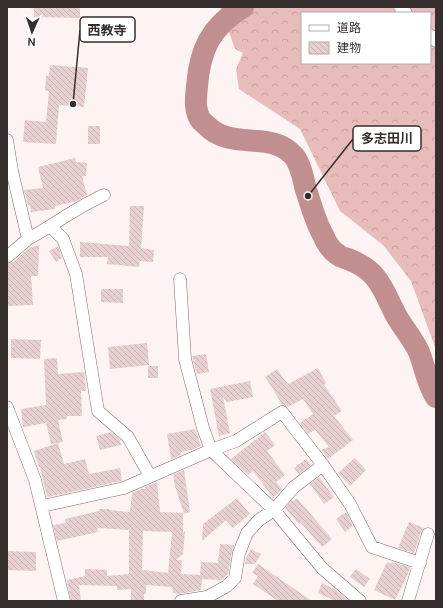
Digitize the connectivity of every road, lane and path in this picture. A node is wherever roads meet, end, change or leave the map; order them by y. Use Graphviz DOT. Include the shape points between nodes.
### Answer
graph roads {
  1 [pos="7,140"];
  2 [pos="104,195"];
  3 [pos="51,227"];
  4 [pos="28,239"];
  5 [pos="7,257"];
  6 [pos="180,279"];
  7 [pos="7,407"];
  8 [pos="9,419"];
  9 [pos="211,450"];
  10 [pos="323,465"];
  11 [pos="150,476"];
  12 [pos="42,506"];
  13 [pos="274,510"];
  14 [pos="428,534"];
  15 [pos="420,563"];
  16 [pos="64,601"];
  17 [pos="181,601"];
  18 [pos="360,601"];
  19 [pos="408,601"];
  1 -- 4 [label="street"];
  2 -- 3 [label="street" via="87,202"];
  3 -- 4 [label="street"];
  3 -- 11 [label="street" via="63,239 76,274 98,411 128,437"];
  4 -- 5 [label="street"];
  6 -- 9 [label="street" via="185,359"];
  7 -- 8 [label="street"];
  8 -- 12 [label="street" via="35,480"];
  9 -- 10 [label="street" via="236,441 282,412"];
  9 -- 11 [label="street"];
  9 -- 13 [label="street"];
  10 -- 13 [label="street" via="294,487"];
  10 -- 15 [label="street" via="350,504 372,547"];
  11 -- 12 [label="street" via="124,488"];
  12 -- 16 [label="street"];
  13 -- 17 [label="street" via="259,520 247,533 239,553 235,578 227,586 207,597"];
  13 -- 18 [label="street" via="322,568"];
  14 -- 15 [label="street"];
  15 -- 19 [label="street"];
}
